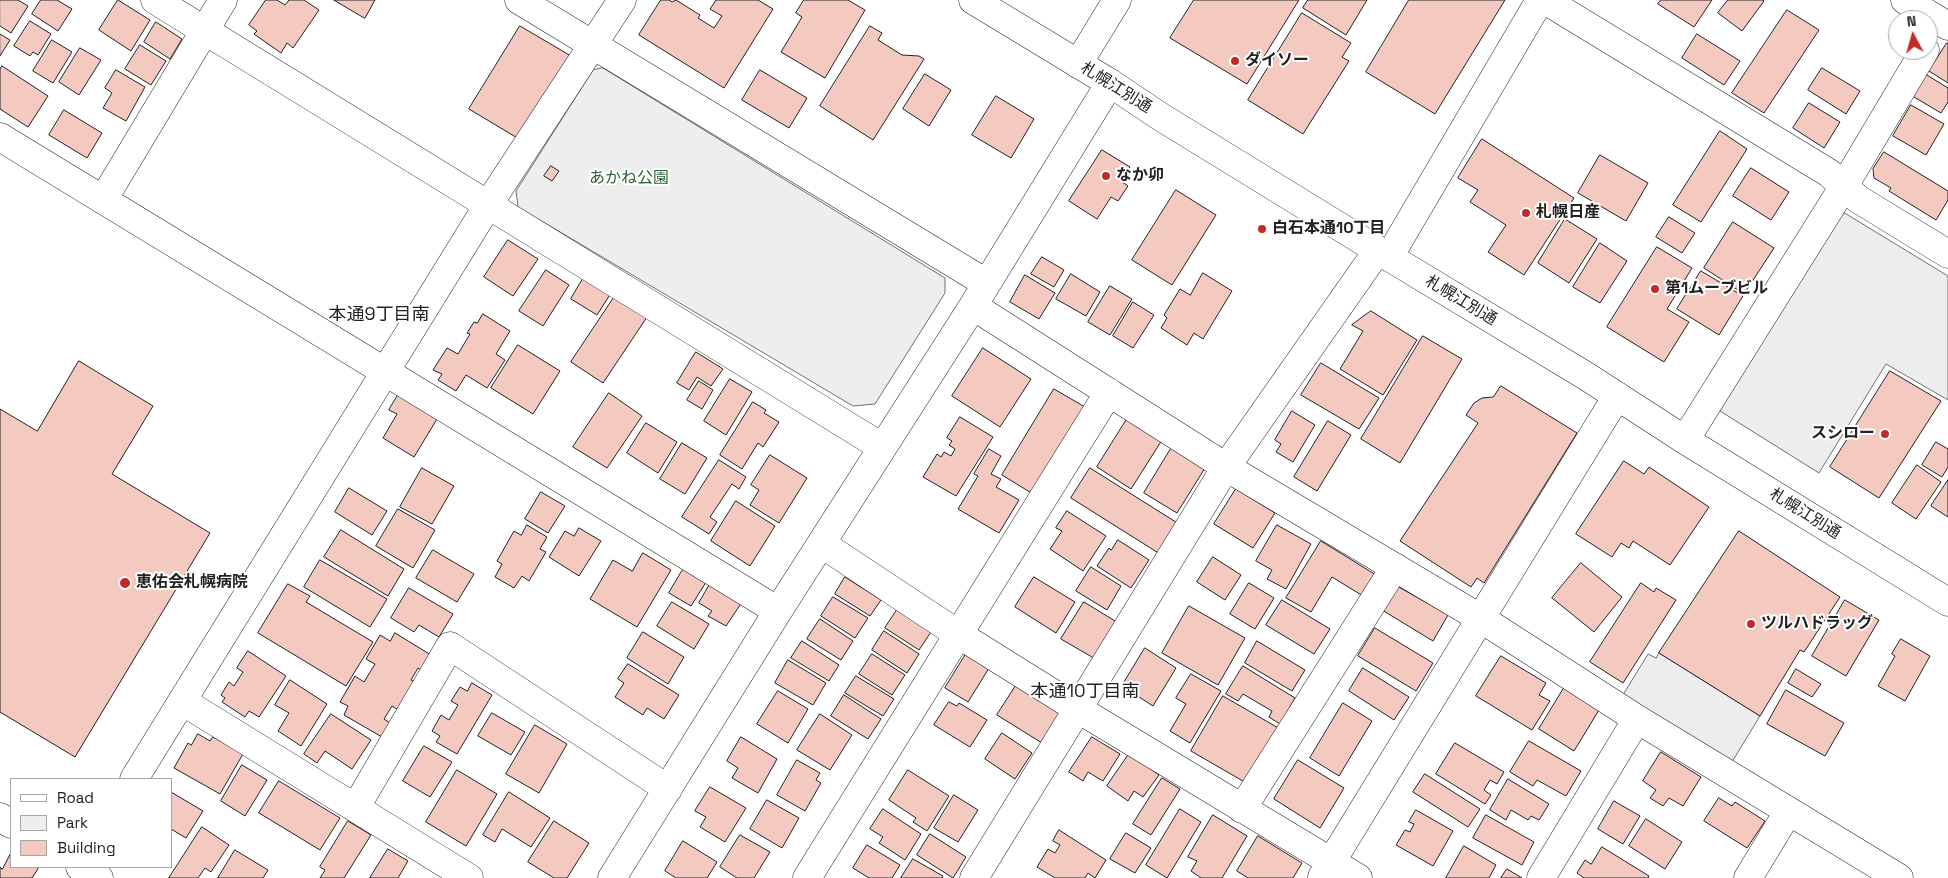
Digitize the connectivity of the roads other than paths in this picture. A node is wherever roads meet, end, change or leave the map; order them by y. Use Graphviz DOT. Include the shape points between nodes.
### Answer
graph roads {
  1 [pos="155,0"];
  2 [pos="223,0"];
  3 [pos="519,0"];
  4 [pos="622,0"];
  5 [pos="973,0"];
  6 [pos="1117,0"];
  7 [pos="1540,0"];
  8 [pos="1545,0"];
  9 [pos="1905,0"];
  10 [pos="1941,26"];
  11 [pos="205,30"];
  12 [pos="594,45"];
  13 [pos="1919,60"];
  14 [pos="1078,64"];
  15 [pos="1110,83"];
  16 [pos="0,137"];
  17 [pos="1844,186"];
  18 [pos="104,200"];
  19 [pos="488,205"];
  20 [pos="1383,254"];
  21 [pos="1948,254"];
  22 [pos="979,294"];
  23 [pos="385,372"];
  24 [pos="1109,392"];
  25 [pos="1617,396"];
  26 [pos="1685,440"];
  27 [pos="882,447"];
  28 [pos="1226,467"];
  29 [pos="822,544"];
  30 [pos="1395,568"];
  31 [pos="1948,602"];
  32 [pos="778,611"];
  33 [pos="1480,618"];
  34 [pos="958,634"];
  35 [pos="182,701"];
  36 [pos="1078,709"];
  37 [pos="1637,719"];
  38 [pos="135,778"];
  39 [pos="668,789"];
  40 [pos="356,807"];
  41 [pos="1242,809"];
  42 [pos="1788,812"];
  43 [pos="82,868"];
  44 [pos="1326,870"];
  45 [pos="99,878"];
  46 [pos="469,878"];
  47 [pos="612,878"];
  48 [pos="807,878"];
  49 [pos="974,878"];
  50 [pos="1358,878"];
  51 [pos="1541,878"];
  52 [pos="1748,878"];
  53 [pos="1899,878"];
  1 -- 11 [label="main road"];
  2 -- 11 [label="main road"];
  3 -- 12 [label="main road"];
  4 -- 12 [label="main road"];
  5 -- 14 [label="main road, 札幌江別通"];
  6 -- 14 [label="main road"];
  7 -- 20 [label="main road"];
  8 -- 17 [label="main road" via="1829,173"];
  9 -- 10 [label="main road"];
  11 -- 18 [label="main road"];
  11 -- 19 [label="main road"];
  12 -- 19 [label="main road"];
  12 -- 22 [label="main road"];
  13 -- 17 [label="main road"];
  14 -- 15 [label="main road, 札幌江別通"];
  15 -- 20 [label="main road, 札幌江別通"];
  15 -- 22 [label="main road"];
  16 -- 18 [label="main road"];
  17 -- 21 [label="main road" via="1858,199"];
  17 -- 26 [label="main road"];
  18 -- 23 [label="main road"];
  19 -- 23 [label="main road"];
  19 -- 27 [label="main road"];
  20 -- 25 [label="main road, 札幌江別通"];
  20 -- 28 [label="main road"];
  22 -- 24 [label="main road"];
  22 -- 27 [label="main road"];
  23 -- 32 [label="main road"];
  23 -- 35 [label="main road"];
  24 -- 28 [label="main road"];
  24 -- 34 [label="main road"];
  25 -- 26 [label="main road, 札幌江別通"];
  25 -- 33 [label="main road"];
  26 -- 31 [label="main road, 札幌江別通"];
  27 -- 29 [label="main road"];
  28 -- 30 [label="main road"];
  28 -- 36 [label="main road"];
  29 -- 32 [label="main road"];
  29 -- 34 [label="main road"];
  30 -- 33 [label="main road"];
  30 -- 41 [label="main road"];
  32 -- 39 [label="main road"];
  33 -- 37 [label="main road"];
  33 -- 44 [label="main road"];
  34 -- 36 [label="main road"];
  34 -- 48 [label="main road"];
  35 -- 38 [label="main road"];
  35 -- 40 [label="main road"];
  36 -- 41 [label="main road"];
  36 -- 49 [label="main road"];
  37 -- 42 [label="main road"];
  37 -- 51 [label="main road"];
  39 -- 40 [label="main road" via="450,646"];
  39 -- 47 [label="main road"];
  40 -- 46 [label="main road"];
  41 -- 44 [label="main road"];
  42 -- 52 [label="main road"];
  42 -- 53 [label="main road"];
  43 -- 45 [label="main road"];
  44 -- 50 [label="main road"];
}
